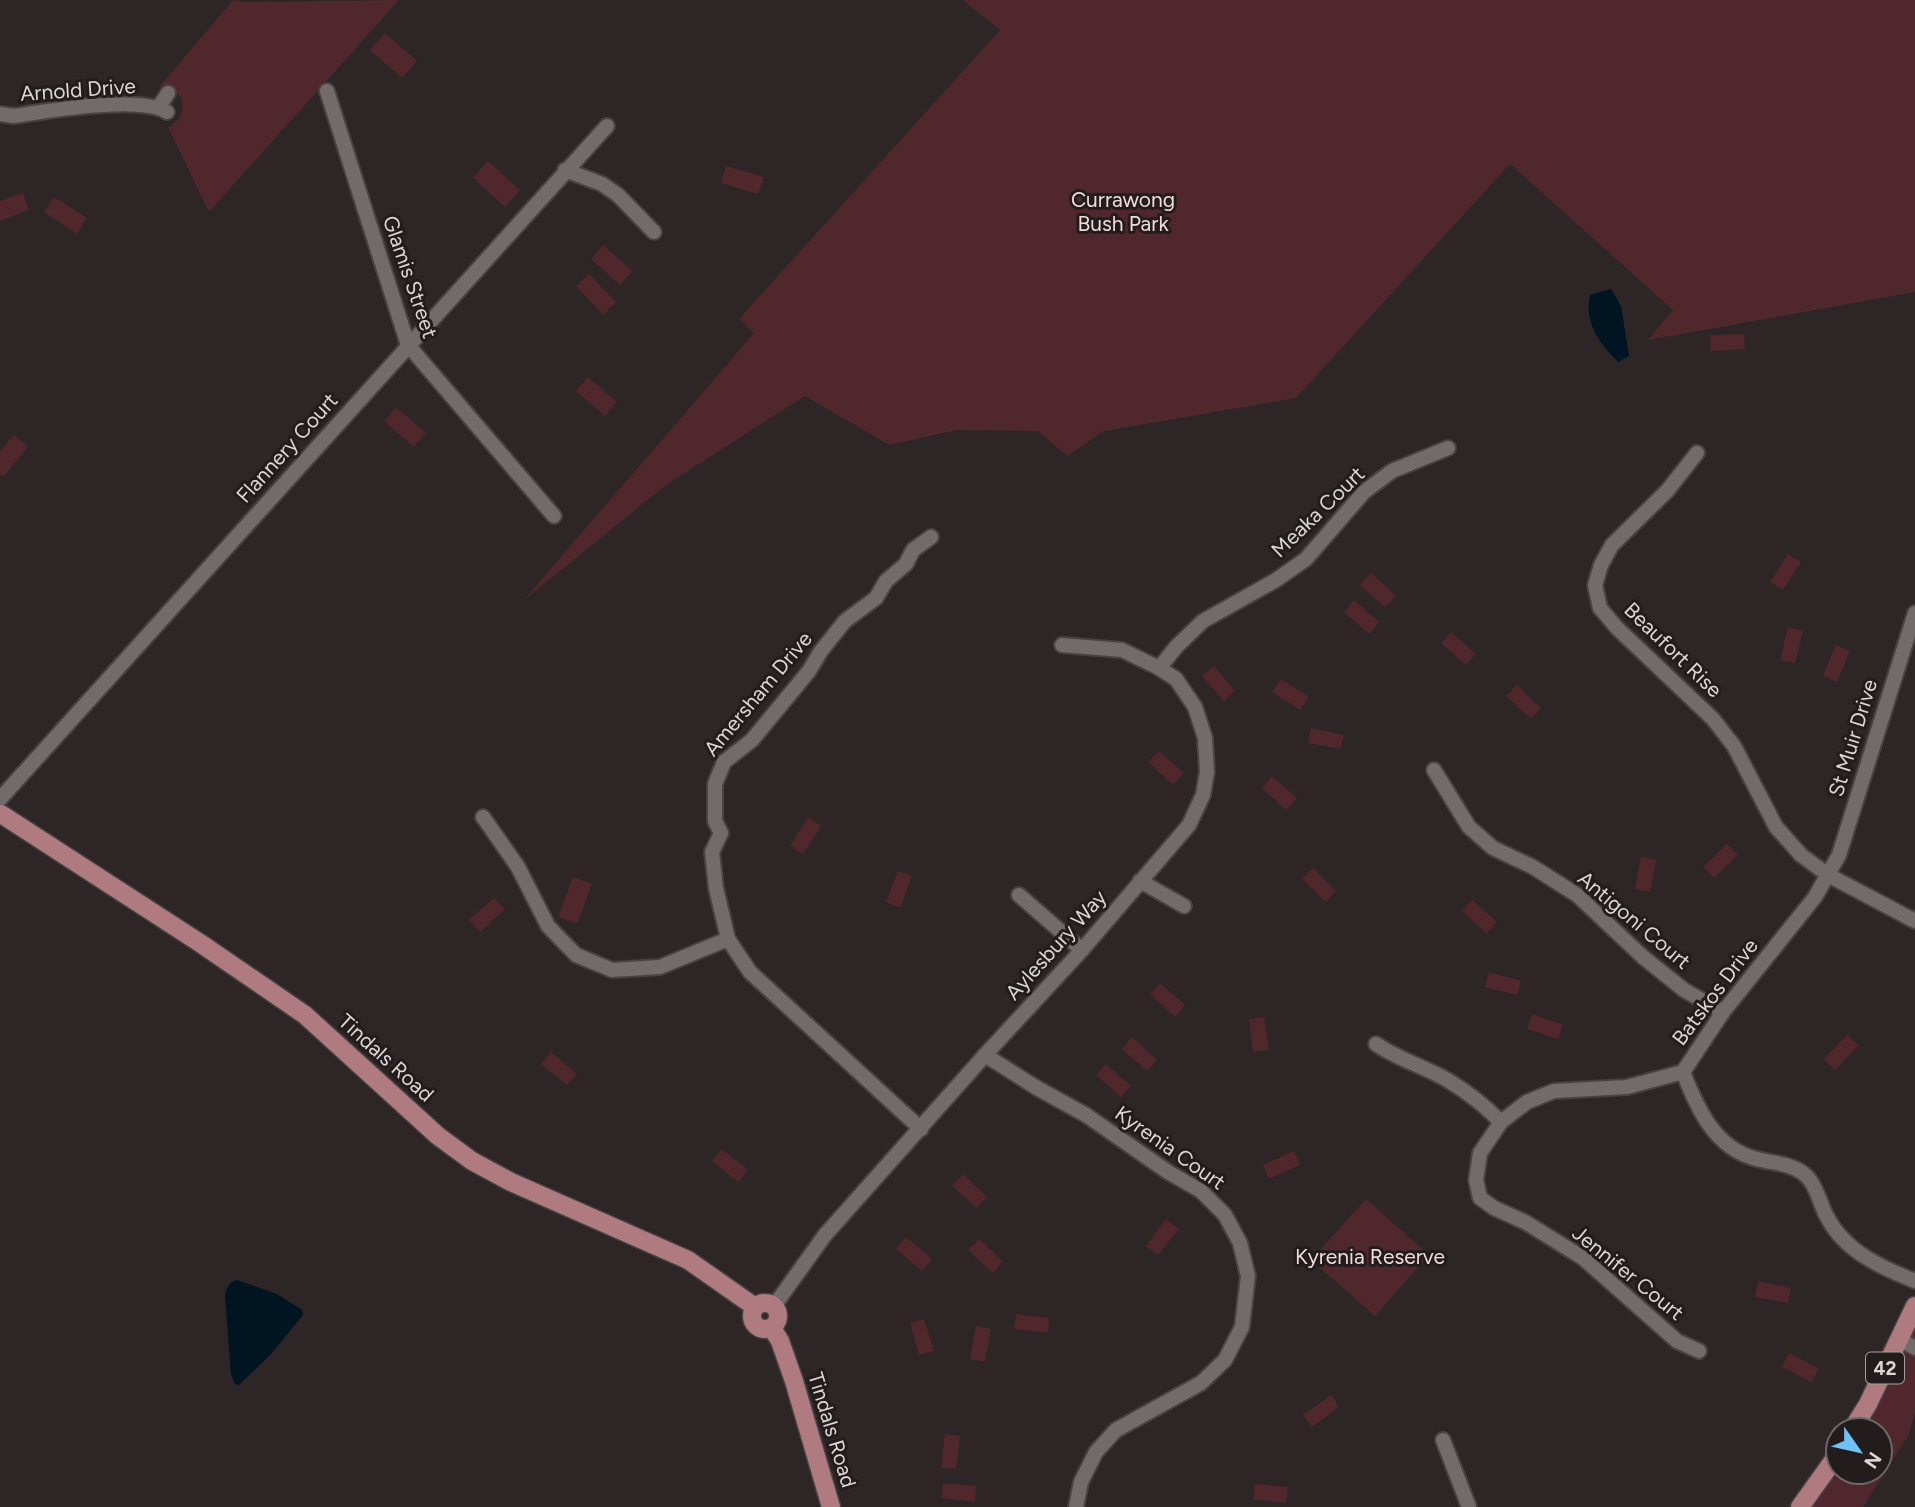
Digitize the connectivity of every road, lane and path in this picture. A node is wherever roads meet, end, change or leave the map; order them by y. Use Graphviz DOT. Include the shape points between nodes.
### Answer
graph roads {
  1 [pos="327,91"];
  2 [pos="168,93"];
  3 [pos="0,114"];
  4 [pos="607,127"];
  5 [pos="565,170"];
  6 [pos="654,232"];
  7 [pos="408,345"];
  8 [pos="1448,448"];
  9 [pos="1697,453"];
  10 [pos="554,516"];
  11 [pos="931,537"];
  12 [pos="1915,612"];
  13 [pos="1062,645"];
  14 [pos="1159,668"];
  15 [pos="1434,770"];
  16 [pos="0,799"];
  17 [pos="0,815"];
  18 [pos="483,817"];
  19 [pos="1828,875"];
  20 [pos="1140,881"];
  21 [pos="1019,895"];
  22 [pos="1184,906"];
  23 [pos="1915,921"];
  24 [pos="728,939"];
  25 [pos="1082,950"];
  26 [pos="1723,1012"];
  27 [pos="1376,1044"];
  28 [pos="985,1055"];
  29 [pos="1683,1072"];
  30 [pos="1501,1122"];
  31 [pos="921,1129"];
  32 [pos="1915,1281"];
  33 [pos="774,1306"];
  34 [pos="1915,1306"];
  35 [pos="755,1307"];
  36 [pos="772,1328"];
  37 [pos="1907,1343"];
  38 [pos="1699,1351"];
  39 [pos="1861,1416"];
  40 [pos="1443,1440"];
  41 [pos="1824,1474"];
  42 [pos="831,1507"];
  43 [pos="1076,1507"];
  44 [pos="1469,1507"];
  45 [pos="1800,1507"];
  1 -- 7 [label="street, Glamis Street"];
  2 -- 3 [label="street, Arnold Drive" via="163,110 103,105"];
  4 -- 5 [label="street, Flannery Court"];
  5 -- 6 [label="street" via="618,195"];
  5 -- 7 [label="street, Flannery Court"];
  7 -- 10 [label="street, Glamis Street"];
  7 -- 16 [label="street, Flannery Court"];
  8 -- 14 [label="street, Meaka Court" via="1392,471 1364,492 1306,559 1203,621"];
  9 -- 19 [label="street, Beaufort Rise" via="1667,491 1612,545 1595,585 1600,608 1713,719 1734,746 1776,827 1801,855"];
  11 -- 24 [label="street, Amersham Drive" via="913,550 876,598 845,621 752,740 724,762 715,784 715,821 721,833 712,852"];
  12 -- 19 [label="street, St Muir Drive" via="1839,855"];
  13 -- 14 [label="street, Aylesbury Way" via="1122,650"];
  14 -- 20 [label="street, Aylesbury Way" via="1176,679 1195,707 1205,738 1207,772 1203,795 1189,825"];
  15 -- 26 [label="street, Antigoni Court" via="1469,827 1493,848 1577,895 1684,990"];
  16 -- 17 [label="main road"];
  17 -- 35 [label="main road, Tindals Road" via="304,1015 438,1136 472,1160 511,1182 688,1260"];
  18 -- 24 [label="street" via="518,867 548,926 576,955 612,970 660,967"];
  19 -- 23 [label="street, Beaufort Rise"];
  19 -- 26 [label="street, Batskos Drive"];
  20 -- 22 [label="street"];
  20 -- 25 [label="street, Aylesbury Way"];
  21 -- 25 [label="street"];
  24 -- 31 [label="street, Amersham Drive" via="750,972"];
  25 -- 28 [label="street, Aylesbury Way"];
  26 -- 29 [label="street, Batskos Drive"];
  27 -- 30 [label="street" via="1448,1080"];
  28 -- 31 [label="street, Aylesbury Way"];
  28 -- 43 [label="street, Kyrenia Court" via="1201,1191 1225,1215 1240,1243 1248,1276 1242,1327 1225,1360 1201,1383 1116,1430 1096,1452 1081,1482"];
  29 -- 30 [label="street, Jennifer Court" via="1626,1087 1554,1091 1527,1102"];
  29 -- 32 [label="street, Batskos Drive" via="1711,1130 1738,1152 1804,1174 1836,1232 1849,1245 1878,1266"];
  30 -- 38 [label="street, Jennifer Court" via="1480,1153 1476,1180 1480,1198 1583,1258 1677,1340"];
  31 -- 33 [label="street, Aylesbury Way" via="825,1235"];
  33 -- 35 [label="main road"];
  33 -- 36 [label="main road" via="779,1317"];
  34 -- 37 [label="main road, 42"];
  35 -- 36 [label="main road" via="756,1326"];
  36 -- 42 [label="main road, Tindals Road" via="794,1381"];
  37 -- 39 [label="main road, 42"];
  40 -- 44 [label="street"];
  41 -- 45 [label="main road"];
}
